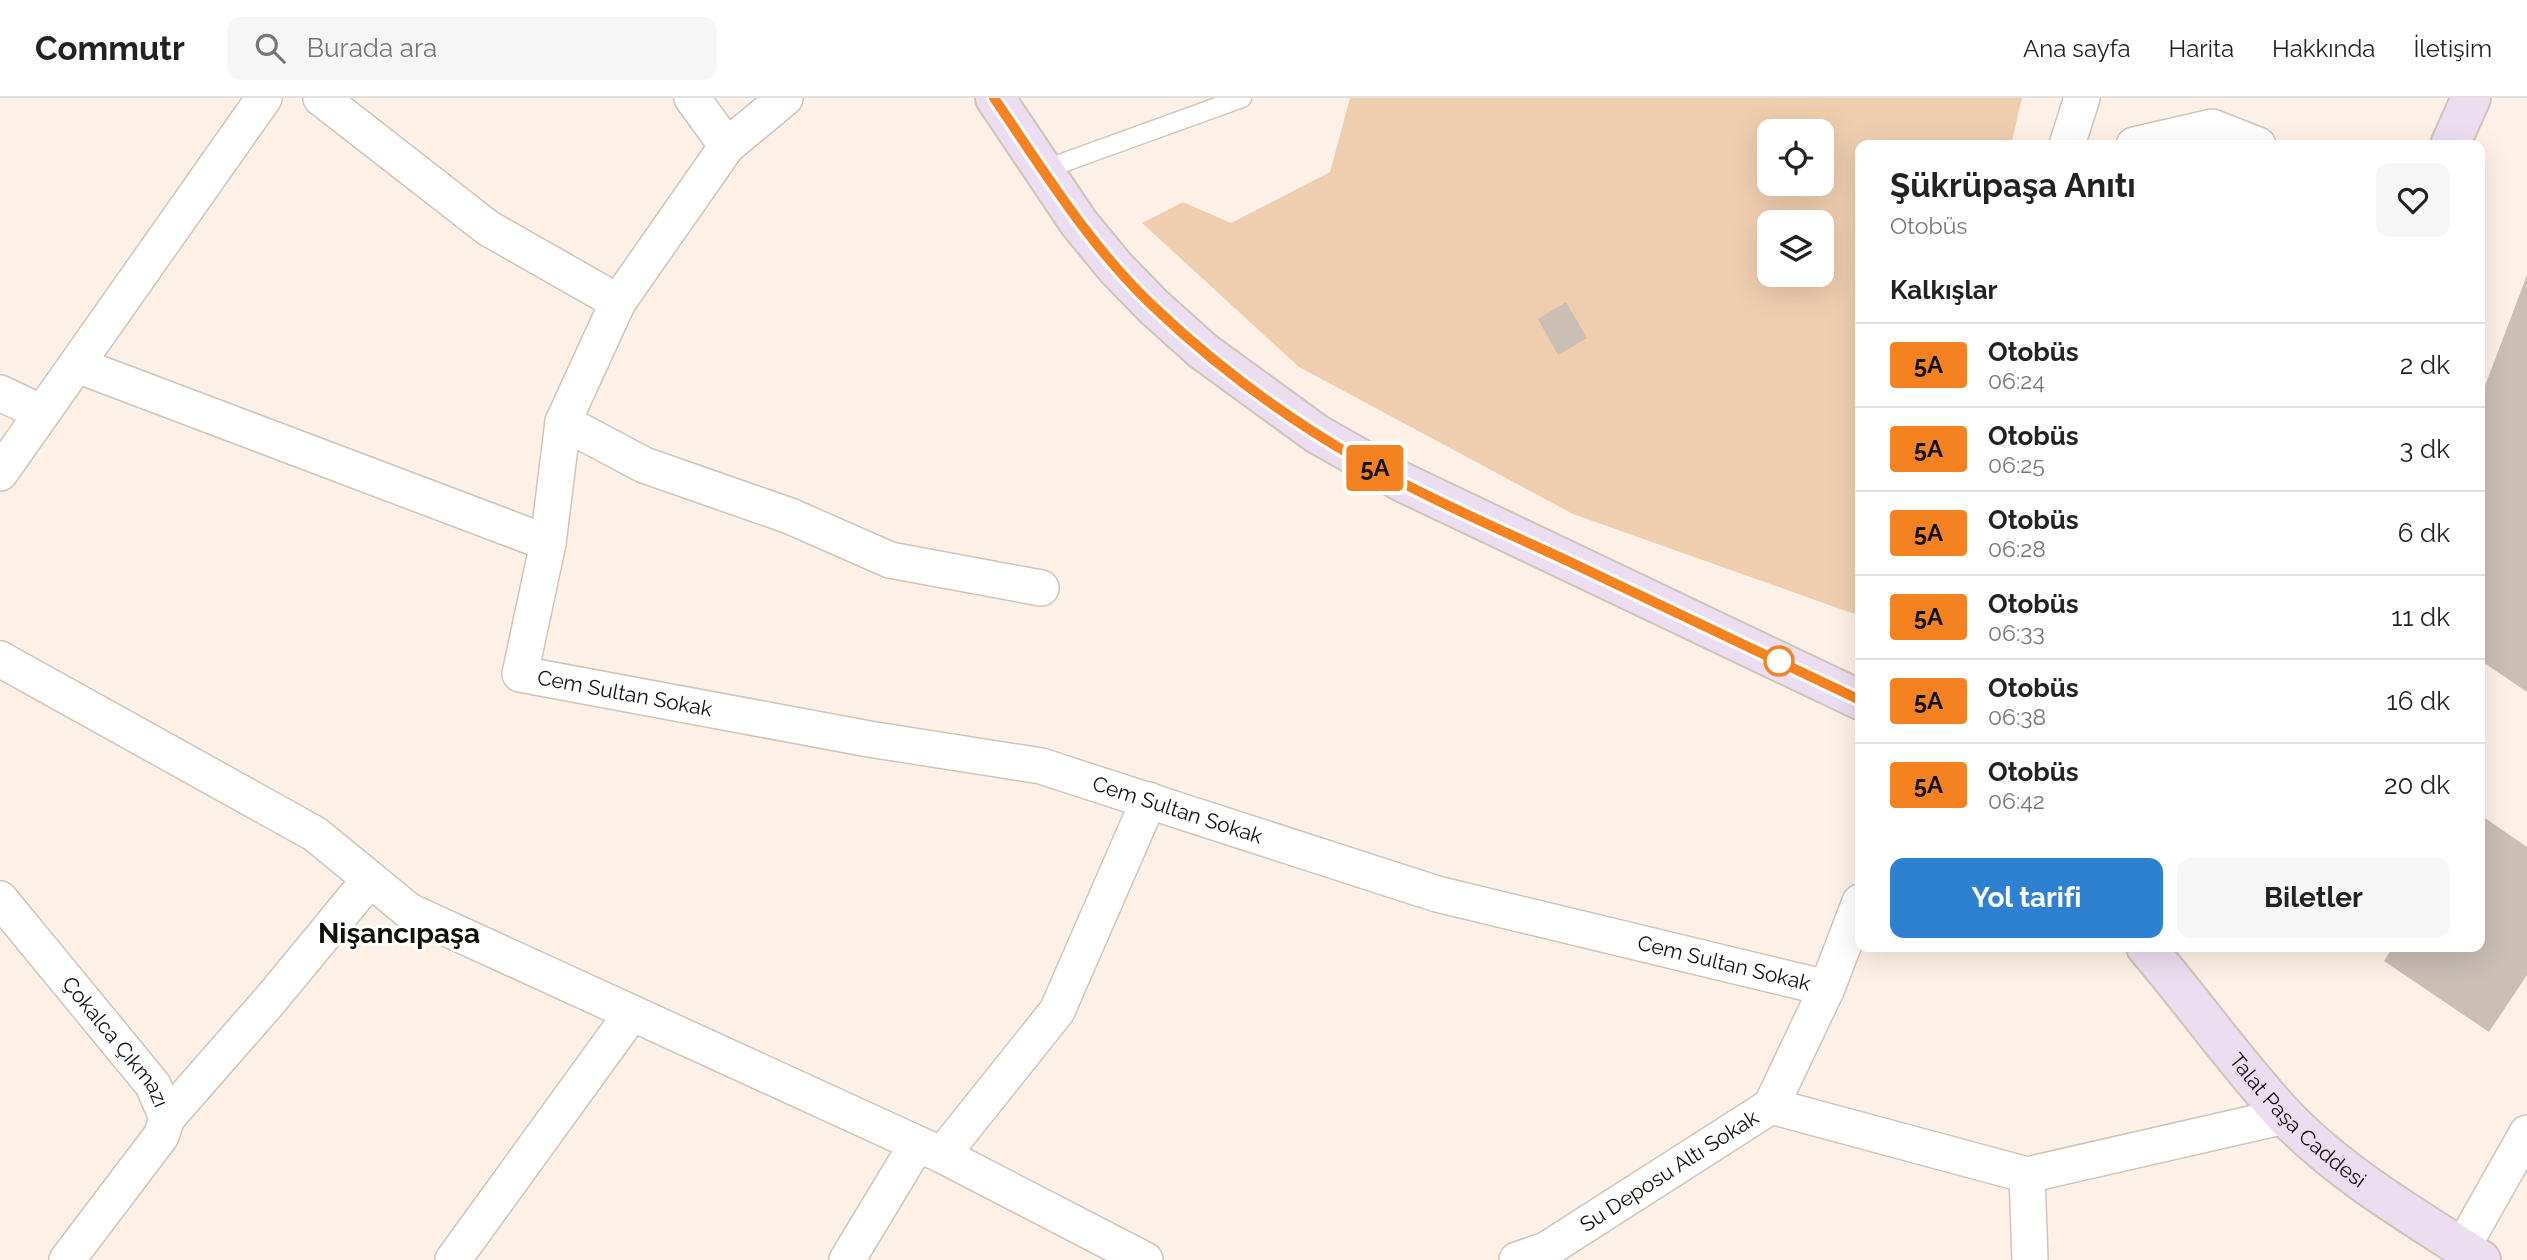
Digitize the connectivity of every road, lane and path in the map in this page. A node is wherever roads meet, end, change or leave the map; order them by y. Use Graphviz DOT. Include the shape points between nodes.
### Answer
graph roads {
  1 [pos="264,98"];
  2 [pos="321,98"];
  3 [pos="692,98"];
  4 [pos="785,98"];
  5 [pos="995,98"];
  6 [pos="1242,98"];
  7 [pos="2082,98"];
  8 [pos="2471,98"];
  9 [pos="2069,140"];
  10 [pos="2156,140"];
  11 [pos="2245,140"];
  12 [pos="2452,140"];
  13 [pos="727,146"];
  14 [pos="1043,170"];
  15 [pos="618,302"];
  16 [pos="77,365"];
  17 [pos="0,393"];
  18 [pos="42,413"];
  19 [pos="563,422"];
  20 [pos="0,473"];
  21 [pos="548,543"];
  22 [pos="1041,588"];
  23 [pos="0,659"];
  24 [pos="1855,698"];
  25 [pos="1149,800"];
  26 [pos="370,879"];
  27 [pos="0,899"];
  28 [pos="1855,915"];
  29 [pos="2152,952"];
  30 [pos="1827,988"];
  31 [pos="632,1013"];
  32 [pos="1771,1106"];
  33 [pos="2285,1116"];
  34 [pos="167,1118"];
  35 [pos="2527,1133"];
  36 [pos="930,1150"];
  37 [pos="2027,1175"];
  38 [pos="2471,1254"];
  39 [pos="66,1260"];
  40 [pos="453,1260"];
  41 [pos="847,1260"];
  42 [pos="1145,1260"];
  43 [pos="1517,1260"];
  44 [pos="2030,1260"];
  1 -- 16 [label="street"];
  2 -- 15 [label="street" via="488,228"];
  3 -- 13 [label="street"];
  4 -- 13 [label="street"];
  5 -- 14 [label="main road"];
  6 -- 14 [label="lane"];
  7 -- 9 [label="street"];
  8 -- 12 [label="main road"];
  10 -- 11 [label="street" via="2212,127"];
  13 -- 15 [label="street"];
  14 -- 24 [label="main road" via="1079,223 1154,307 1203,351 1317,434 1402,482"];
  15 -- 19 [label="street"];
  16 -- 18 [label="street"];
  16 -- 21 [label="street"];
  17 -- 18 [label="street"];
  18 -- 20 [label="street"];
  19 -- 21 [label="street"];
  19 -- 22 [label="street" via="644,466 790,516 890,560"];
  21 -- 25 [label="street, Cem Sultan Sokak" via="520,674 1041,766"];
  23 -- 26 [label="street" via="315,834"];
  25 -- 30 [label="street, Cem Sultan Sokak" via="1437,894"];
  25 -- 36 [label="street" via="1057,1011"];
  26 -- 31 [label="street" via="409,911"];
  26 -- 34 [label="street"];
  27 -- 34 [label="street, Çokalca Çıkmazı" via="153,1085"];
  28 -- 30 [label="street, Su Deposu Altı Sokak"];
  29 -- 33 [label="main road, Talat Paşa Caddesi"];
  30 -- 32 [label="street, Su Deposu Altı Sokak"];
  31 -- 36 [label="street"];
  31 -- 40 [label="street"];
  32 -- 37 [label="street"];
  32 -- 43 [label="street, Su Deposu Altı Sokak" via="1546,1250"];
  33 -- 37 [label="street"];
  33 -- 38 [label="main road, Talat Paşa Caddesi" via="2386,1199"];
  34 -- 39 [label="street, Çokalca Çıkmazı" via="161,1136"];
  35 -- 38 [label="street"];
  36 -- 41 [label="street"];
  36 -- 42 [label="street"];
  37 -- 44 [label="street"];
}
